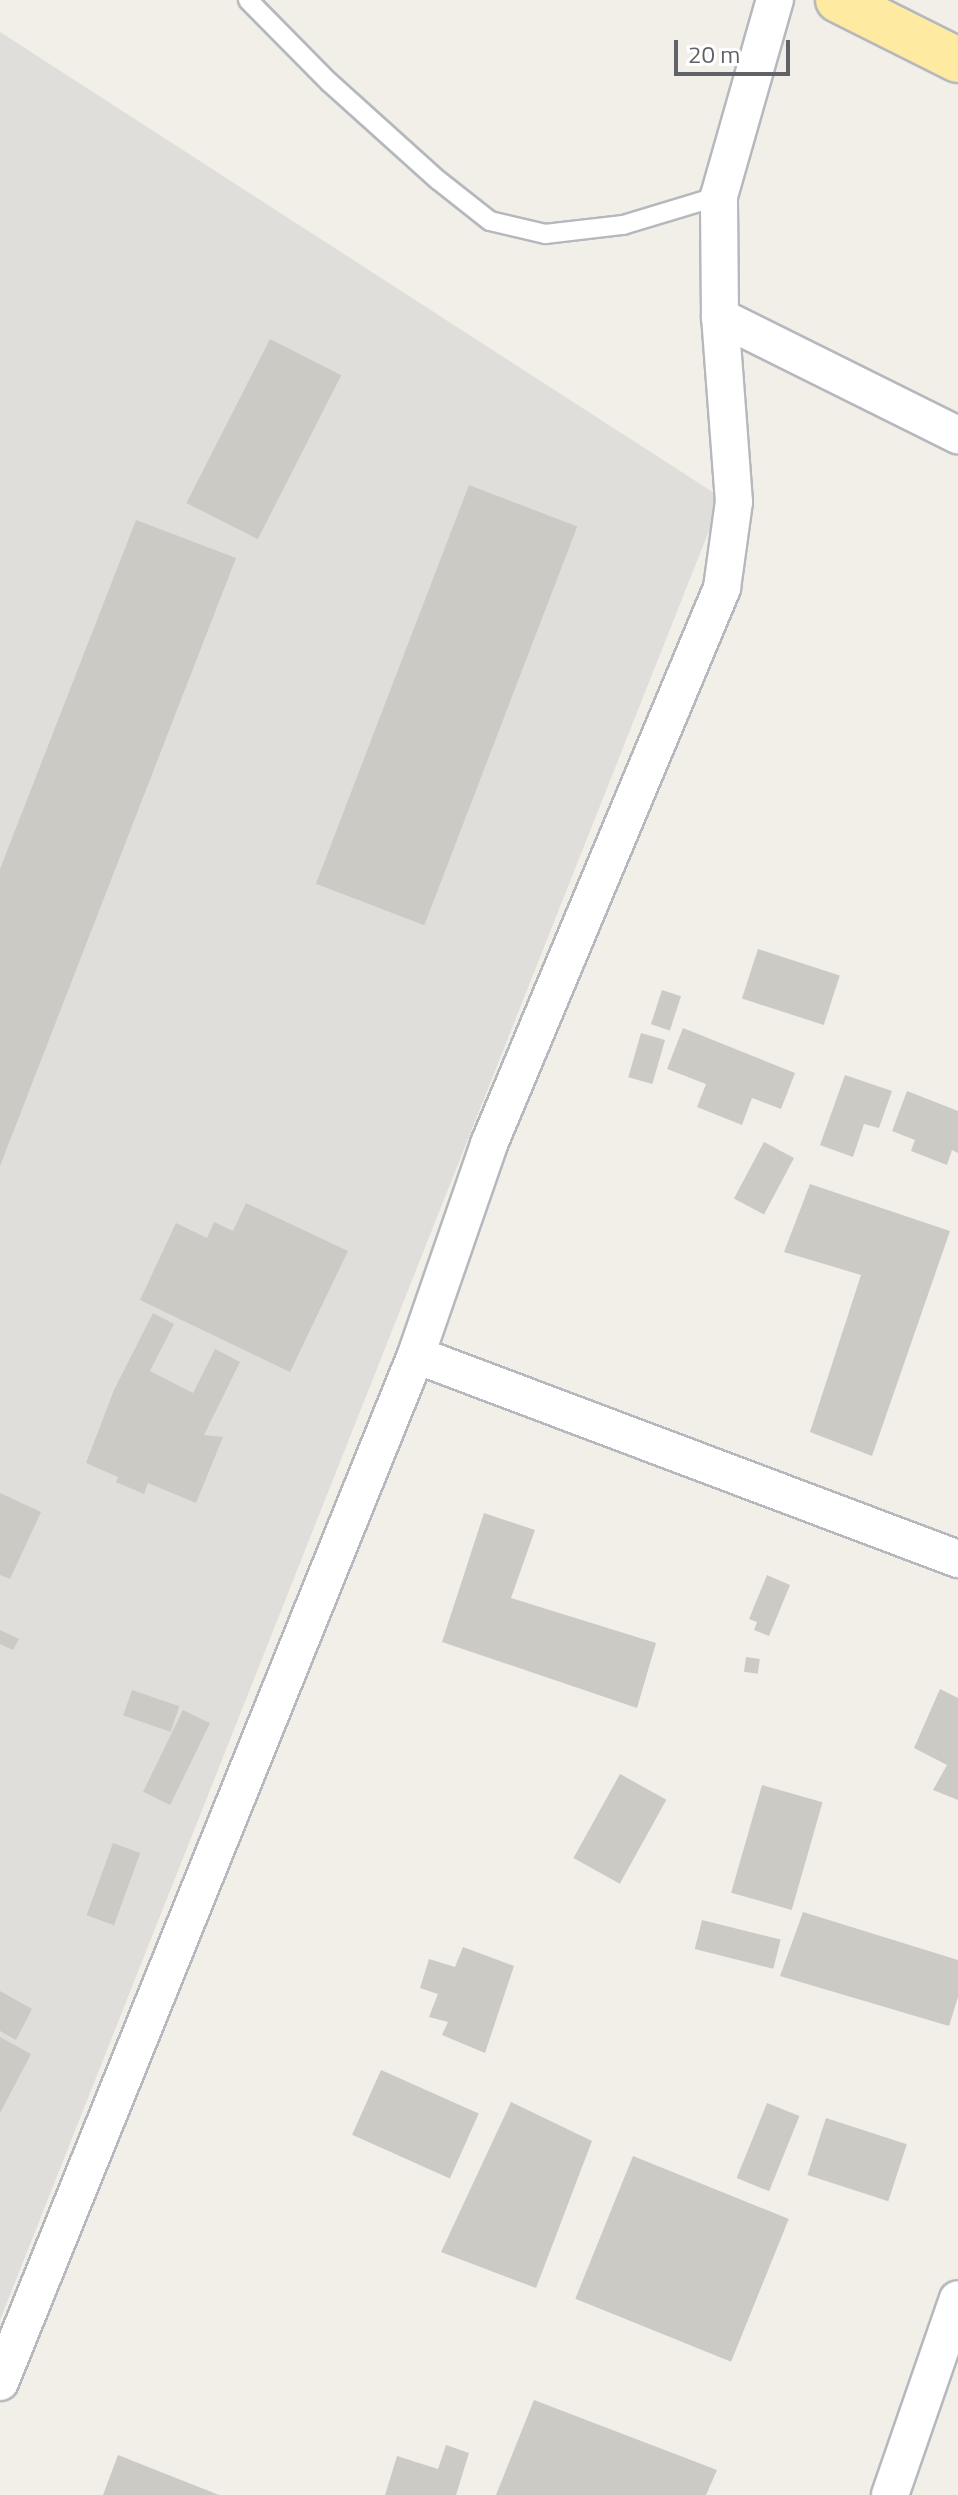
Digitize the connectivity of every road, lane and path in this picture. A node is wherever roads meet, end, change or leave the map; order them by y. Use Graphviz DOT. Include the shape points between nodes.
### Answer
graph roads {
  1 [pos="248,0"];
  2 [pos="775,0"];
  3 [pos="838,0"];
  4 [pos="958,60"];
  5 [pos="719,196"];
  6 [pos="720,317"];
  7 [pos="958,435"];
  8 [pos="416,1355"];
  9 [pos="958,1559"];
  10 [pos="958,2299"];
  11 [pos="0,2382"];
  12 [pos="890,2495"];
  1 -- 5 [label="lane" via="329,82 490,221 545,234 623,225"];
  2 -- 5 [label="street"];
  3 -- 4 [label="highway"];
  5 -- 6 [label="street"];
  6 -- 7 [label="street"];
  6 -- 8 [label="street" via="734,502 722,588 489,1144"];
  8 -- 9 [label="street"];
  8 -- 11 [label="street"];
  10 -- 12 [label="street"];
}
